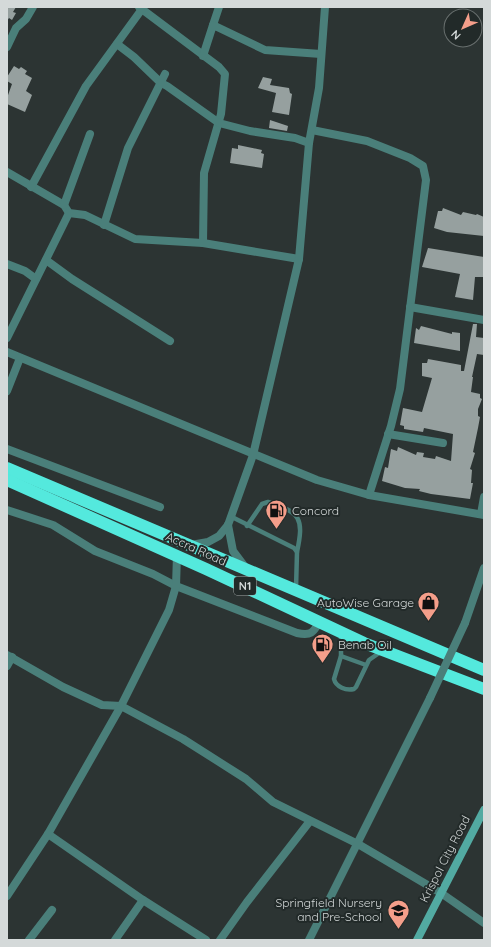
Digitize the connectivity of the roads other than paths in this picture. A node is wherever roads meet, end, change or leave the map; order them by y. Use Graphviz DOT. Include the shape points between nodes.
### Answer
graph roads {
  1 [pos="34,7"];
  2 [pos="219,7"];
  3 [pos="323,7"];
  4 [pos="141,8"];
  5 [pos="213,24"];
  6 [pos="117,44"];
  7 [pos="7,47"];
  8 [pos="321,54"];
  9 [pos="203,56"];
  10 [pos="165,74"];
  11 [pos="161,84"];
  12 [pos="219,122"];
  13 [pos="312,130"];
  14 [pos="90,134"];
  15 [pos="310,143"];
  16 [pos="7,172"];
  17 [pos="30,187"];
  18 [pos="64,205"];
  19 [pos="69,213"];
  20 [pos="104,225"];
  21 [pos="203,243"];
  22 [pos="299,259"];
  23 [pos="46,260"];
  24 [pos="7,264"];
  25 [pos="36,279"];
  26 [pos="410,307"];
  27 [pos="484,320"];
  28 [pos="7,338"];
  29 [pos="170,341"];
  30 [pos="7,352"];
  31 [pos="20,358"];
  32 [pos="7,391"];
  33 [pos="388,434"];
  34 [pos="443,443"];
  35 [pos="7,449"];
  36 [pos="254,455"];
  37 [pos="7,468"];
  38 [pos="7,480"];
  39 [pos="369,495"];
  40 [pos="484,497"];
  41 [pos="160,508"];
  42 [pos="7,510"];
  43 [pos="483,514"];
  44 [pos="230,521"];
  45 [pos="247,526"];
  46 [pos="190,545"];
  47 [pos="297,552"];
  48 [pos="177,556"];
  49 [pos="484,568"];
  50 [pos="246,569"];
  51 [pos="176,586"];
  52 [pos="296,590"];
  53 [pos="320,621"];
  54 [pos="341,631"];
  55 [pos="383,650"];
  56 [pos="9,656"];
  57 [pos="341,656"];
  58 [pos="366,665"];
  59 [pos="7,666"];
  60 [pos="484,670"];
  61 [pos="484,689"];
  62 [pos="121,706"];
  63 [pos="484,810"];
  64 [pos="310,821"];
  65 [pos="48,834"];
  66 [pos="358,844"];
  67 [pos="441,892"];
  68 [pos="7,896"];
  69 [pos="143,900"];
  70 [pos="52,910"];
  71 [pos="484,923"];
  72 [pos="29,940"];
  73 [pos="116,940"];
  74 [pos="206,940"];
  75 [pos="220,940"];
  76 [pos="309,940"];
  77 [pos="417,940"];
  1 -- 7 [label="street" via="16,28"];
  2 -- 5 [label="street"];
  3 -- 8 [label="street"];
  4 -- 6 [label="street"];
  4 -- 9 [label="street"];
  5 -- 8 [label="street" via="265,50"];
  5 -- 9 [label="street"];
  6 -- 11 [label="street"];
  6 -- 17 [label="street" via="86,86"];
  8 -- 13 [label="street" via="319,88"];
  9 -- 12 [label="street" via="225,74"];
  10 -- 11 [label="street"];
  11 -- 12 [label="street"];
  11 -- 20 [label="street" via="128,148"];
  12 -- 15 [label="street"];
  12 -- 21 [label="street" via="204,174"];
  13 -- 15 [label="street"];
  13 -- 26 [label="street" via="367,141 410,158 423,166 426,180"];
  14 -- 18 [label="street"];
  15 -- 22 [label="street"];
  16 -- 17 [label="street"];
  17 -- 18 [label="street"];
  18 -- 19 [label="street"];
  19 -- 20 [label="street" via="85,215"];
  19 -- 23 [label="street"];
  20 -- 21 [label="street" via="135,239"];
  21 -- 22 [label="street"];
  22 -- 36 [label="street"];
  23 -- 25 [label="street"];
  23 -- 29 [label="street"];
  24 -- 25 [label="street" via="25,271"];
  25 -- 28 [label="street"];
  26 -- 27 [label="street"];
  26 -- 33 [label="street" via="400,388"];
  30 -- 31 [label="street"];
  31 -- 32 [label="street"];
  31 -- 36 [label="street"];
  33 -- 34 [label="street"];
  33 -- 39 [label="street"];
  35 -- 41 [label="street"];
  36 -- 39 [label="street" via="316,480"];
  36 -- 44 [label="street"];
  37 -- 46 [label="highway, Accra Road / N1"];
  38 -- 48 [label="highway, Accra Road / N1"];
  39 -- 43 [label="street"];
  40 -- 43 [label="street"];
  42 -- 51 [label="street" via="53,525 95,551"];
  44 -- 45 [label="lane"];
  44 -- 46 [label="street" via="219,536 208,542"];
  44 -- 50 [label="street" via="233,551"];
  45 -- 47 [label="lane" via="289,545"];
  45 -- 47 [label="lane" via="262,504 268,502 290,510 301,523 302,531"];
  46 -- 50 [label="highway, Accra Road / N1"];
  47 -- 52 [label="lane"];
  48 -- 51 [label="street"];
  48 -- 53 [label="highway, Accra Road / N1"];
  49 -- 66 [label="street, bridge" via="465,623"];
  50 -- 52 [label="highway, Accra Road / N1"];
  51 -- 53 [label="street" via="297,633 307,635 314,632"];
  51 -- 62 [label="street" via="169,610"];
  52 -- 60 [label="highway, Accra Road / N1"];
  53 -- 54 [label="highway, Accra Road / N1"];
  54 -- 55 [label="highway, Accra Road / N1"];
  54 -- 57 [label="lane"];
  55 -- 58 [label="lane"];
  55 -- 61 [label="highway, Accra Road / N1"];
  56 -- 59 [label="street"];
  56 -- 62 [label="street" via="63,687 102,705"];
  57 -- 58 [label="lane"];
  57 -- 58 [label="lane" via="335,682 346,689 356,687"];
  62 -- 64 [label="street" via="183,739 255,786 274,802"];
  62 -- 65 [label="street"];
  63 -- 67 [label="street, Krispol City Road"];
  64 -- 66 [label="street"];
  64 -- 75 [label="street"];
  65 -- 68 [label="street"];
  65 -- 69 [label="street"];
  66 -- 67 [label="street"];
  66 -- 76 [label="street"];
  67 -- 71 [label="street"];
  67 -- 77 [label="street, Krispol City Road"];
  69 -- 73 [label="street"];
  69 -- 74 [label="street"];
  70 -- 72 [label="street"];
}
